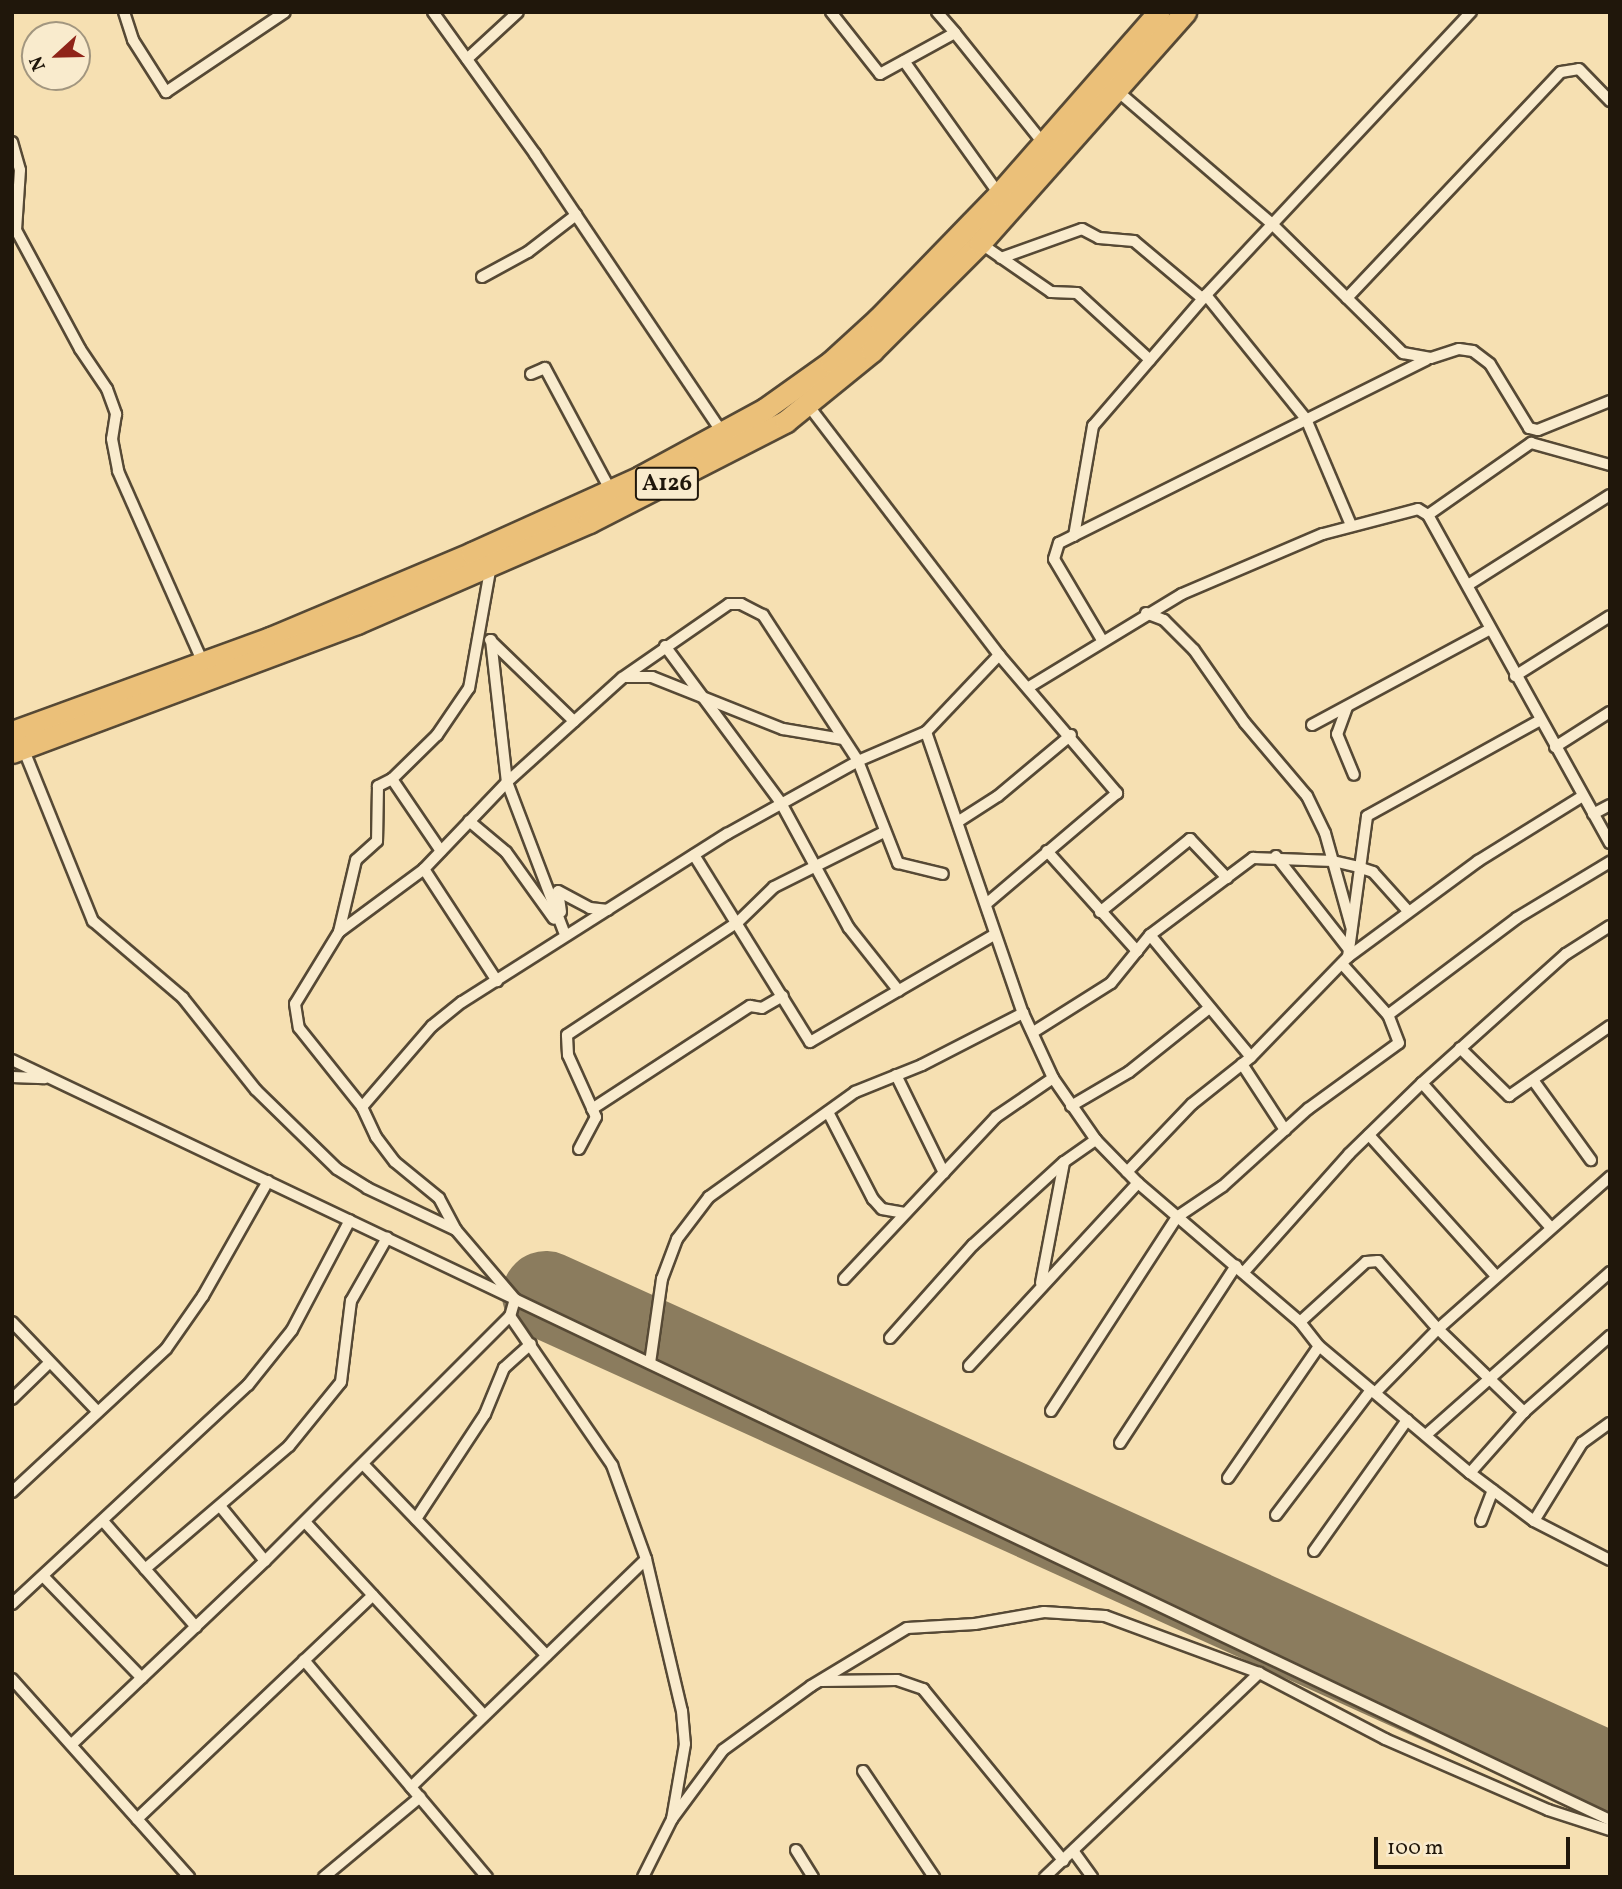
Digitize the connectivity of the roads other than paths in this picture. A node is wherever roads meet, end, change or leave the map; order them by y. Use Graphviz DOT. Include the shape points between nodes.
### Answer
graph roads {
  1 [pos="124,12"];
  2 [pos="285,12"];
  3 [pos="433,12"];
  4 [pos="519,12"];
  5 [pos="831,12"];
  6 [pos="937,12"];
  7 [pos="1159,12"];
  8 [pos="1185,12"];
  9 [pos="1471,12"];
  10 [pos="955,33"];
  11 [pos="467,59"];
  12 [pos="904,61"];
  13 [pos="1110,85"];
  14 [pos="1610,101"];
  15 [pos="12,142"];
  16 [pos="1044,144"];
  17 [pos="999,194"];
  18 [pos="576,215"];
  19 [pos="1272,224"];
  20 [pos="981,243"];
  21 [pos="1001,258"];
  22 [pos="482,277"];
  23 [pos="1205,297"];
  24 [pos="1347,298"];
  25 [pos="1431,358"];
  26 [pos="1150,360"];
  27 [pos="531,374"];
  28 [pos="1610,401"];
  29 [pos="808,405"];
  30 [pos="1306,419"];
  31 [pos="723,433"];
  32 [pos="1610,465"];
  33 [pos="611,491"];
  34 [pos="1610,495"];
  35 [pos="1428,515"];
  36 [pos="1351,525"];
  37 [pos="1074,536"];
  38 [pos="491,565"];
  39 [pos="1468,586"];
  40 [pos="1146,613"];
  41 [pos="1610,616"];
  42 [pos="1490,629"];
  43 [pos="481,630"];
  44 [pos="491,640"];
  45 [pos="1102,640"];
  46 [pos="665,646"];
  47 [pos="999,655"];
  48 [pos="203,663"];
  49 [pos="1515,676"];
  50 [pos="622,678"];
  51 [pos="1029,687"];
  52 [pos="705,699"];
  53 [pos="1348,705"];
  54 [pos="1610,712"];
  55 [pos="1540,720"];
  56 [pos="574,721"];
  57 [pos="1312,725"];
  58 [pos="926,732"];
  59 [pos="1071,735"];
  60 [pos="843,739"];
  61 [pos="16,744"];
  62 [pos="1555,747"];
  63 [pos="858,761"];
  64 [pos="1354,775"];
  65 [pos="392,779"];
  66 [pos="507,782"];
  67 [pos="1583,796"];
  68 [pos="781,803"];
  69 [pos="1610,804"];
  70 [pos="1593,814"];
  71 [pos="469,821"];
  72 [pos="958,821"];
  73 [pos="884,832"];
  74 [pos="1610,843"];
  75 [pos="441,851"];
  76 [pos="1047,851"];
  77 [pos="694,855"];
  78 [pos="1276,856"];
  79 [pos="1332,861"];
  80 [pos="1610,862"];
  81 [pos="816,865"];
  82 [pos="1358,867"];
  83 [pos="424,869"];
  84 [pos="943,874"];
  85 [pos="1227,878"];
  86 [pos="986,904"];
  87 [pos="608,910"];
  88 [pos="1408,911"];
  89 [pos="1100,912"];
  90 [pos="738,922"];
  91 [pos="1351,926"];
  92 [pos="1610,926"];
  93 [pos="339,932"];
  94 [pos="565,935"];
  95 [pos="994,935"];
  96 [pos="1150,935"];
  97 [pos="1137,951"];
  98 [pos="1346,956"];
  99 [pos="497,981"];
  100 [pos="899,991"];
  101 [pos="783,996"];
  102 [pos="1208,1009"];
  103 [pos="1023,1013"];
  104 [pos="1388,1015"];
  105 [pos="1610,1026"];
  106 [pos="1035,1031"];
  107 [pos="1460,1048"];
  108 [pos="1251,1057"];
  109 [pos="12,1059"];
  110 [pos="1242,1064"];
  111 [pos="897,1075"];
  112 [pos="12,1077"];
  113 [pos="51,1078"];
  114 [pos="1053,1078"];
  115 [pos="1533,1080"];
  116 [pos="1422,1083"];
  117 [pos="1072,1106"];
  118 [pos="362,1107"];
  119 [pos="592,1108"];
  120 [pos="828,1112"];
  121 [pos="1284,1130"];
  122 [pos="1369,1135"];
  123 [pos="1097,1140"];
  124 [pos="579,1149"];
  125 [pos="1591,1160"];
  126 [pos="1064,1162"];
  127 [pos="944,1172"];
  128 [pos="1127,1172"];
  129 [pos="1610,1177"];
  130 [pos="268,1181"];
  131 [pos="1138,1183"];
  132 [pos="905,1213"];
  133 [pos="1177,1217"];
  134 [pos="350,1220"];
  135 [pos="1551,1228"];
  136 [pos="456,1230"];
  137 [pos="387,1238"];
  138 [pos="1240,1269"];
  139 [pos="1610,1272"];
  140 [pos="1496,1276"];
  141 [pos="844,1279"];
  142 [pos="1040,1286"];
  143 [pos="515,1298"];
  144 [pos="510,1316"];
  145 [pos="12,1322"];
  146 [pos="1300,1322"];
  147 [pos="1438,1329"];
  148 [pos="1610,1336"];
  149 [pos="890,1338"];
  150 [pos="531,1344"];
  151 [pos="1320,1346"];
  152 [pos="49,1363"];
  153 [pos="650,1363"];
  154 [pos="969,1366"];
  155 [pos="1488,1380"];
  156 [pos="1373,1392"];
  157 [pos="12,1399"];
  158 [pos="98,1412"];
  159 [pos="1051,1412"];
  160 [pos="1524,1412"];
  161 [pos="1407,1420"];
  162 [pos="1610,1423"];
  163 [pos="1426,1435"];
  164 [pos="1119,1443"];
  165 [pos="363,1464"];
  166 [pos="1470,1473"];
  167 [pos="1228,1478"];
  168 [pos="1493,1490"];
  169 [pos="12,1492"];
  170 [pos="220,1506"];
  171 [pos="1276,1515"];
  172 [pos="416,1519"];
  173 [pos="103,1521"];
  174 [pos="1480,1521"];
  175 [pos="1534,1521"];
  176 [pos="304,1522"];
  177 [pos="1314,1551"];
  178 [pos="646,1559"];
  179 [pos="1610,1560"];
  180 [pos="265,1561"];
  181 [pos="145,1569"];
  182 [pos="43,1576"];
  183 [pos="373,1595"];
  184 [pos="12,1604"];
  185 [pos="196,1627"];
  186 [pos="547,1655"];
  187 [pos="304,1660"];
  188 [pos="1259,1673"];
  189 [pos="142,1678"];
  190 [pos="12,1679"];
  191 [pos="821,1681"];
  192 [pos="484,1715"];
  193 [pos="72,1744"];
  194 [pos="863,1771"];
  195 [pos="411,1787"];
  196 [pos="420,1797"];
  197 [pos="137,1819"];
  198 [pos="672,1819"];
  199 [pos="1610,1820"];
  200 [pos="1610,1830"];
  201 [pos="796,1850"];
  202 [pos="1074,1852"];
  203 [pos="1064,1861"];
  204 [pos="189,1877"];
  205 [pos="324,1877"];
  206 [pos="487,1877"];
  207 [pos="643,1877"];
  208 [pos="813,1877"];
  209 [pos="934,1877"];
  210 [pos="1045,1877"];
  211 [pos="1092,1877"];
  1 -- 2 [label="street" via="133,40 166,92"];
  3 -- 11 [label="street"];
  4 -- 11 [label="street"];
  5 -- 12 [label="street" via="880,74"];
  6 -- 10 [label="street"];
  7 -- 13 [label="highway, A126"];
  8 -- 13 [label="highway, A126"];
  9 -- 19 [label="street"];
  10 -- 12 [label="street"];
  10 -- 16 [label="street"];
  11 -- 18 [label="street"];
  12 -- 17 [label="street"];
  13 -- 16 [label="highway, A126"];
  13 -- 19 [label="street"];
  13 -- 20 [label="highway, A126"];
  14 -- 24 [label="street" via="1579,69 1561,72"];
  15 -- 48 [label="street" via="20,170 16,230 80,349 107,388 116,414 112,439 118,471"];
  16 -- 17 [label="highway, A126"];
  17 -- 31 [label="highway, A126" via="856,341 787,395"];
  18 -- 22 [label="street" via="528,251"];
  18 -- 31 [label="street"];
  19 -- 23 [label="street"];
  19 -- 24 [label="street"];
  20 -- 21 [label="street"];
  20 -- 29 [label="highway, A126" via="881,344"];
  21 -- 23 [label="street" via="1082,229 1098,238 1134,241"];
  21 -- 26 [label="street" via="1051,292 1077,293"];
  23 -- 26 [label="street"];
  23 -- 30 [label="street"];
  24 -- 25 [label="street" via="1403,353"];
  25 -- 28 [label="street" via="1459,349 1473,351 1490,364 1529,428 1538,430"];
  25 -- 30 [label="street"];
  26 -- 37 [label="street" via="1093,426"];
  27 -- 33 [label="street" via="545,368"];
  29 -- 38 [label="highway, A126" via="711,462"];
  29 -- 47 [label="street"];
  30 -- 36 [label="street"];
  30 -- 37 [label="street"];
  31 -- 33 [label="highway, A126"];
  32 -- 35 [label="street" via="1531,443"];
  33 -- 48 [label="highway, A126" via="336,611"];
  34 -- 39 [label="street"];
  35 -- 36 [label="street" via="1406,508"];
  35 -- 39 [label="street"];
  36 -- 40 [label="street"];
  37 -- 45 [label="street" via="1059,543 1054,558"];
  38 -- 43 [label="street"];
  38 -- 61 [label="highway, A126" via="293,649"];
  39 -- 42 [label="street"];
  40 -- 45 [label="street"];
  40 -- 79 [label="street" via="1164,620 1194,650 1245,723 1307,796"];
  41 -- 49 [label="street"];
  42 -- 49 [label="street"];
  42 -- 53 [label="street"];
  43 -- 44 [label="street"];
  43 -- 65 [label="street" via="469,688 460,704"];
  44 -- 56 [label="street"];
  44 -- 66 [label="street"];
  45 -- 51 [label="street"];
  46 -- 50 [label="street"];
  46 -- 52 [label="street"];
  46 -- 60 [label="street" via="729,604 754,608 763,615"];
  47 -- 51 [label="street"];
  47 -- 58 [label="street"];
  48 -- 61 [label="highway, A126"];
  49 -- 55 [label="street"];
  50 -- 52 [label="street" via="640,674"];
  50 -- 56 [label="street"];
  51 -- 59 [label="street"];
  52 -- 60 [label="street" via="783,729"];
  52 -- 68 [label="street"];
  53 -- 57 [label="street"];
  53 -- 64 [label="street" via="1337,734"];
  54 -- 62 [label="street"];
  55 -- 62 [label="street"];
  55 -- 82 [label="street" via="1373,810 1364,824"];
  56 -- 66 [label="street"];
  58 -- 63 [label="street"];
  58 -- 72 [label="street"];
  59 -- 72 [label="street" via="998,796"];
  59 -- 76 [label="street" via="1117,793"];
  60 -- 63 [label="street"];
  61 -- 136 [label="street" via="93,921 177,991 264,1099 337,1169"];
  62 -- 67 [label="street"];
  63 -- 68 [label="street"];
  63 -- 73 [label="street"];
  65 -- 75 [label="street"];
  65 -- 93 [label="street" via="377,786 377,841 356,860"];
  66 -- 71 [label="street"];
  66 -- 94 [label="street"];
  67 -- 70 [label="street"];
  67 -- 88 [label="street"];
  68 -- 77 [label="street"];
  68 -- 81 [label="street"];
  69 -- 70 [label="street"];
  70 -- 74 [label="street"];
  71 -- 75 [label="street"];
  71 -- 94 [label="street" via="506,852"];
  72 -- 86 [label="street"];
  73 -- 81 [label="street"];
  73 -- 84 [label="street" via="898,863"];
  75 -- 83 [label="street"];
  76 -- 86 [label="street"];
  76 -- 89 [label="street"];
  77 -- 87 [label="street"];
  77 -- 90 [label="street"];
  78 -- 79 [label="street"];
  78 -- 85 [label="street" via="1252,858"];
  78 -- 98 [label="street"];
  79 -- 82 [label="street"];
  79 -- 91 [label="street"];
  80 -- 104 [label="street" via="1517,918"];
  81 -- 90 [label="street" via="774,887"];
  81 -- 100 [label="street" via="849,928"];
  82 -- 88 [label="street" via="1373,872"];
  82 -- 91 [label="street"];
  83 -- 93 [label="street"];
  83 -- 99 [label="street"];
  85 -- 89 [label="street" via="1190,839"];
  85 -- 96 [label="street"];
  86 -- 95 [label="street"];
  87 -- 94 [label="street"];
  87 -- 94 [label="street" via="590,908 558,891"];
  88 -- 98 [label="street"];
  89 -- 97 [label="street"];
  90 -- 101 [label="street"];
  90 -- 119 [label="street" via="568,1035 568,1055"];
  91 -- 98 [label="street"];
  92 -- 107 [label="street" via="1566,954"];
  93 -- 118 [label="street" via="295,1004 299,1028"];
  94 -- 99 [label="street"];
  95 -- 100 [label="street"];
  95 -- 103 [label="street"];
  96 -- 97 [label="street"];
  96 -- 102 [label="street"];
  97 -- 106 [label="street" via="1111,983"];
  98 -- 104 [label="street"];
  98 -- 108 [label="street"];
  99 -- 118 [label="street" via="432,1026"];
  100 -- 101 [label="street" via="810,1042"];
  101 -- 119 [label="street" via="762,1008 750,1006"];
  102 -- 108 [label="street"];
  102 -- 117 [label="street" via="1129,1072"];
  103 -- 106 [label="street"];
  103 -- 111 [label="street"];
  104 -- 121 [label="street" via="1399,1043"];
  105 -- 115 [label="street"];
  106 -- 114 [label="street"];
  107 -- 115 [label="street" via="1503,1094 1517,1094"];
  107 -- 116 [label="street"];
  108 -- 110 [label="street"];
  109 -- 113 [label="street"];
  110 -- 121 [label="street"];
  110 -- 128 [label="street" via="1192,1104"];
  111 -- 120 [label="street" via="855,1092"];
  111 -- 127 [label="street"];
  112 -- 113 [label="street"];
  113 -- 130 [label="street"];
  114 -- 117 [label="street"];
  114 -- 127 [label="street" via="996,1117"];
  115 -- 125 [label="street"];
  116 -- 122 [label="street"];
  116 -- 135 [label="street"];
  117 -- 123 [label="street"];
  118 -- 136 [label="street" via="395,1162 439,1198"];
  119 -- 124 [label="street" via="595,1124"];
  120 -- 132 [label="street" via="873,1199 882,1209"];
  120 -- 153 [label="street" via="709,1197 685,1226 662,1279"];
  121 -- 133 [label="street" via="1223,1186"];
  122 -- 138 [label="street"];
  122 -- 140 [label="street"];
  123 -- 126 [label="street"];
  123 -- 128 [label="street"];
  126 -- 142 [label="street"];
  126 -- 149 [label="street" via="973,1245"];
  127 -- 132 [label="street"];
  128 -- 131 [label="street"];
  129 -- 135 [label="street"];
  130 -- 134 [label="street"];
  130 -- 158 [label="street" via="203,1296 166,1349"];
  131 -- 133 [label="street"];
  131 -- 142 [label="street"];
  132 -- 141 [label="street"];
  133 -- 138 [label="street"];
  133 -- 159 [label="street"];
  134 -- 137 [label="street"];
  134 -- 173 [label="street" via="276,1352 227,1408"];
  135 -- 140 [label="street"];
  136 -- 143 [label="street"];
  137 -- 143 [label="street"];
  137 -- 170 [label="street" via="351,1301 341,1382 289,1446"];
  138 -- 146 [label="street"];
  138 -- 164 [label="street"];
  139 -- 155 [label="street"];
  140 -- 147 [label="street"];
  142 -- 154 [label="street"];
  143 -- 144 [label="street"];
  143 -- 153 [label="street"];
  144 -- 150 [label="street"];
  144 -- 165 [label="street"];
  145 -- 152 [label="street"];
  146 -- 147 [label="street" via="1372,1259"];
  146 -- 151 [label="street"];
  147 -- 155 [label="street"];
  147 -- 156 [label="street"];
  148 -- 160 [label="street"];
  150 -- 172 [label="street" via="504,1368 485,1414"];
  150 -- 178 [label="street" via="612,1465"];
  151 -- 156 [label="street"];
  151 -- 167 [label="street"];
  152 -- 157 [label="street"];
  152 -- 158 [label="street"];
  153 -- 199 [label="street"];
  155 -- 160 [label="street"];
  155 -- 163 [label="street"];
  156 -- 161 [label="street"];
  156 -- 171 [label="street"];
  158 -- 169 [label="street"];
  160 -- 166 [label="street"];
  161 -- 163 [label="street"];
  161 -- 177 [label="street"];
  162 -- 175 [label="street" via="1583,1443"];
  163 -- 166 [label="street"];
  165 -- 172 [label="street"];
  165 -- 176 [label="street"];
  166 -- 168 [label="street"];
  168 -- 174 [label="street"];
  168 -- 175 [label="street"];
  170 -- 180 [label="street"];
  170 -- 181 [label="street"];
  172 -- 186 [label="street"];
  173 -- 181 [label="street"];
  173 -- 182 [label="street"];
  175 -- 179 [label="street"];
  176 -- 180 [label="street"];
  176 -- 183 [label="street"];
  178 -- 186 [label="street"];
  178 -- 198 [label="street" via="682,1711 685,1744"];
  180 -- 185 [label="street"];
  181 -- 185 [label="street"];
  182 -- 184 [label="street"];
  182 -- 189 [label="street"];
  183 -- 187 [label="street"];
  183 -- 192 [label="street"];
  185 -- 189 [label="street"];
  186 -- 192 [label="street"];
  187 -- 195 [label="street"];
  187 -- 197 [label="street"];
  188 -- 191 [label="street" via="1105,1616 1044,1612 975,1624 907,1628"];
  188 -- 200 [label="street" via="1385,1739 1548,1810"];
  188 -- 202 [label="street"];
  189 -- 193 [label="street"];
  190 -- 193 [label="street"];
  191 -- 198 [label="street" via="723,1750"];
  191 -- 203 [label="street" via="897,1680 923,1689"];
  192 -- 195 [label="street"];
  193 -- 197 [label="street"];
  194 -- 209 [label="street"];
  195 -- 196 [label="street"];
  196 -- 205 [label="street"];
  196 -- 206 [label="street"];
  197 -- 204 [label="street"];
  198 -- 207 [label="street"];
  201 -- 208 [label="street"];
  202 -- 203 [label="street"];
  202 -- 211 [label="street"];
  203 -- 210 [label="street"];
}
